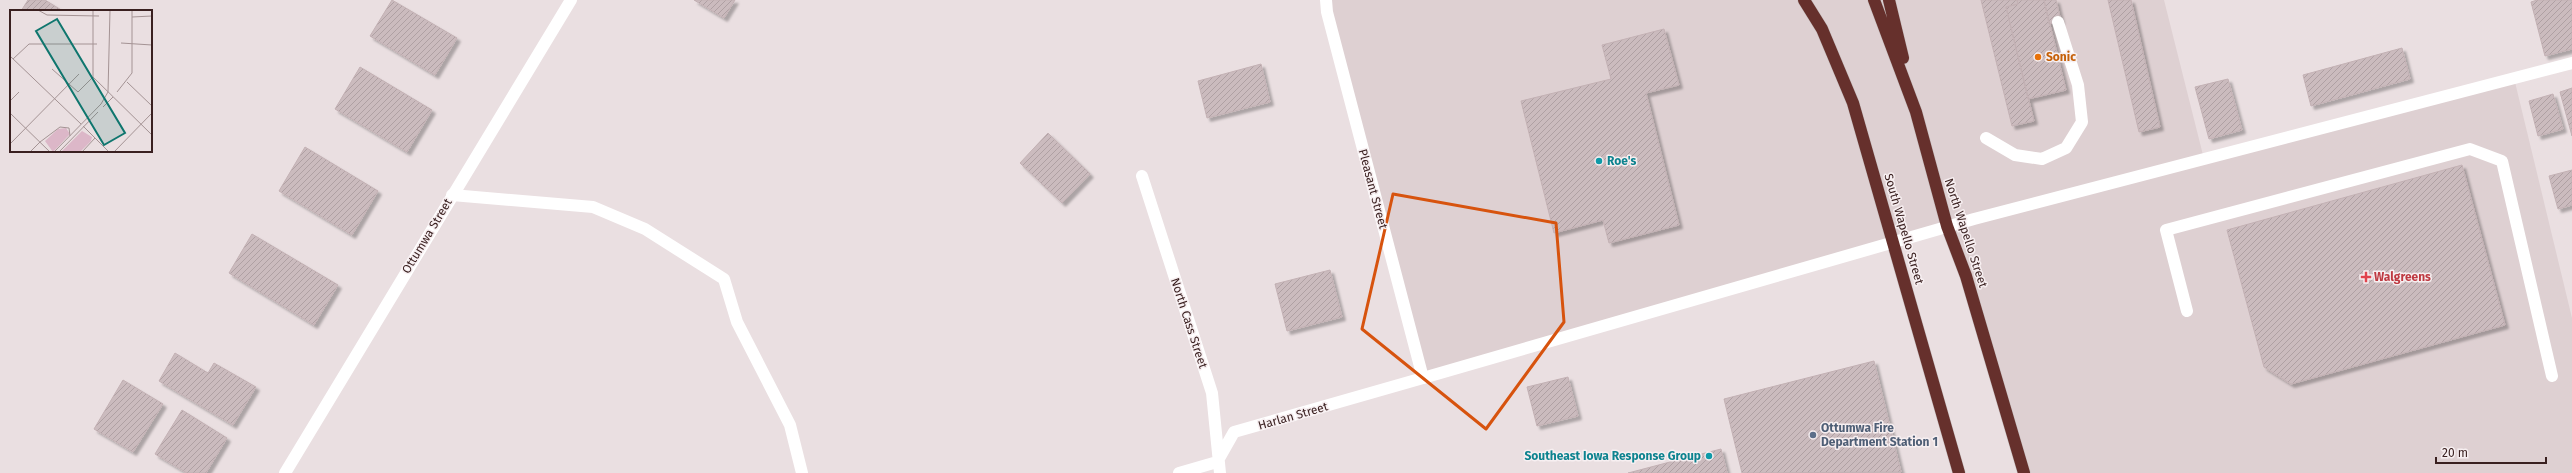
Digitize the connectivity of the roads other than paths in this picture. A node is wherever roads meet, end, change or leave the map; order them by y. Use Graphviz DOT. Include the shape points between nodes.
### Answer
graph roads {
  1 [pos="571,0"];
  2 [pos="1326,0"];
  3 [pos="1804,0"];
  4 [pos="1889,0"];
  5 [pos="1875,2"];
  6 [pos="2058,22"];
  7 [pos="2572,63"];
  8 [pos="1916,112"];
  9 [pos="1986,138"];
  10 [pos="1142,176"];
  11 [pos="452,195"];
  12 [pos="1947,226"];
  13 [pos="1894,241"];
  14 [pos="2187,311"];
  15 [pos="2552,376"];
  16 [pos="1423,378"];
  17 [pos="1218,467"];
  18 [pos="285,473"];
  19 [pos="802,473"];
  20 [pos="1178,473"];
  21 [pos="1958,473"];
  22 [pos="2024,473"];
  1 -- 11 [label="street, Ottumwa Street"];
  2 -- 16 [label="street, Pleasant Street" via="1327,12"];
  3 -- 13 [label="highway, South Wapello Street" via="1822,29 1853,103"];
  4 -- 8 [label="highway"];
  5 -- 8 [label="highway, North Wapello Street"];
  6 -- 9 [label="street" via="2078,85 2082,122 2066,148 2042,159 2015,155"];
  7 -- 12 [label="street, Harlan Street"];
  8 -- 12 [label="highway, North Wapello Street"];
  10 -- 17 [label="street, North Cass Street" via="1212,393"];
  11 -- 18 [label="street, Ottumwa Street"];
  11 -- 19 [label="street" via="593,207 645,229 724,279 737,322 790,425"];
  12 -- 13 [label="street, Harlan Street"];
  12 -- 22 [label="highway, North Wapello Street" via="1966,276"];
  13 -- 16 [label="street, Harlan Street"];
  13 -- 21 [label="highway, South Wapello Street"];
  14 -- 15 [label="street" via="2166,230 2470,148 2502,161"];
  16 -- 17 [label="street, Harlan Street" via="1234,432"];
  17 -- 20 [label="street"];
}
